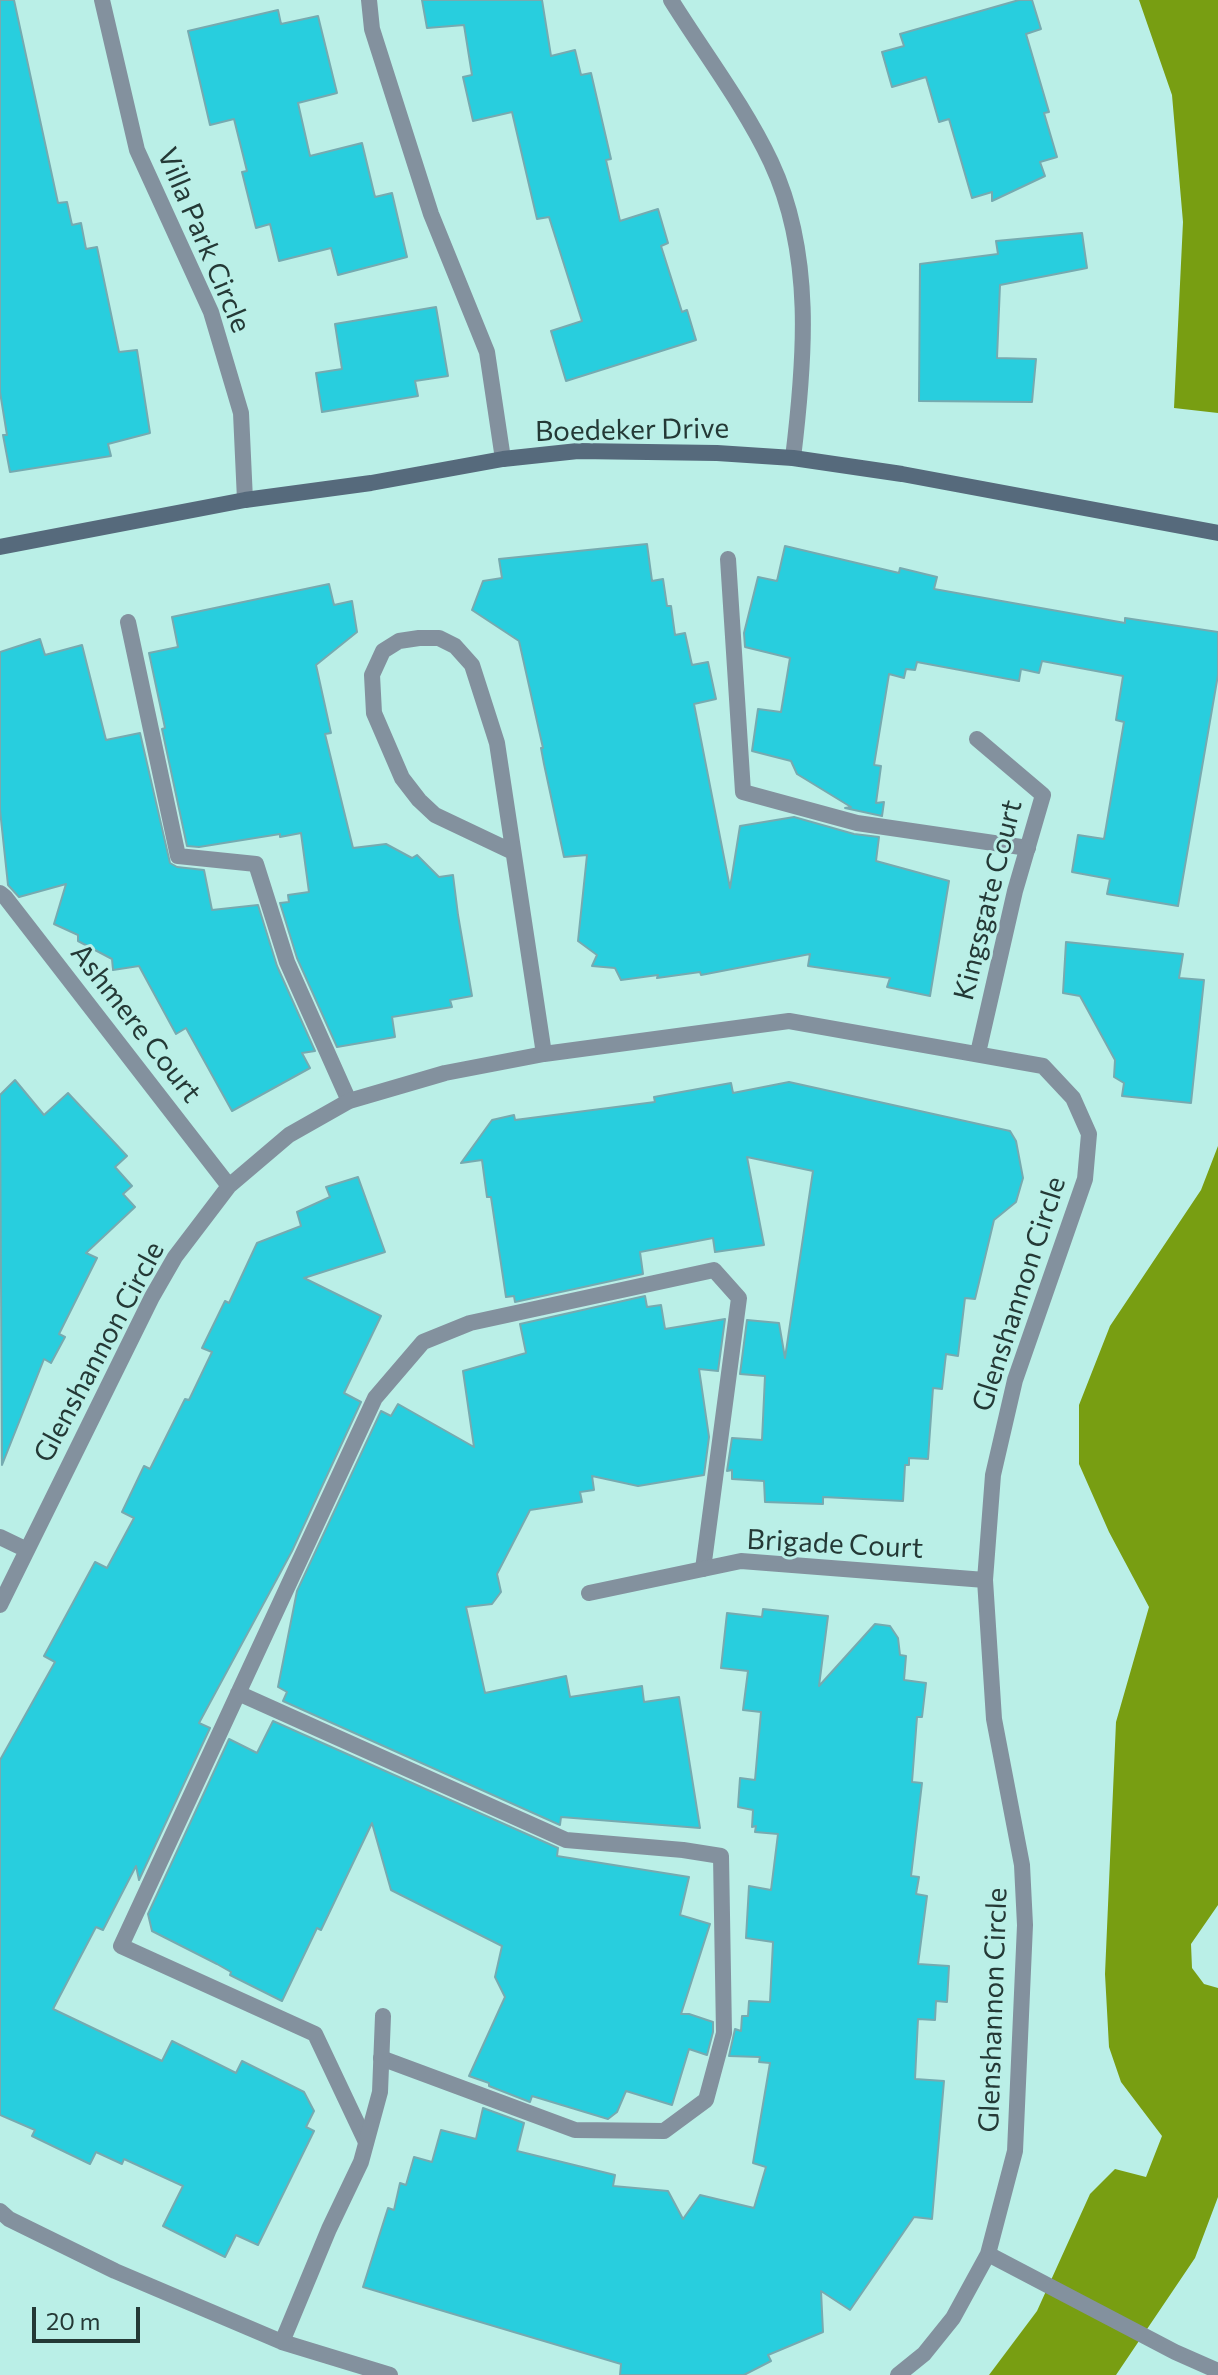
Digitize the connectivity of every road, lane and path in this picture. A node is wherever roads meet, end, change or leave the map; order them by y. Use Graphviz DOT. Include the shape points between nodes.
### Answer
graph roads {
  1 [pos="102,0"];
  2 [pos="369,0"];
  3 [pos="671,0"];
  4 [pos="793,458"];
  5 [pos="503,459"];
  6 [pos="245,500"];
  7 [pos="1218,533"];
  8 [pos="0,547"];
  9 [pos="728,559"];
  10 [pos="128,622"];
  11 [pos="977,739"];
  12 [pos="1028,848"];
  13 [pos="513,852"];
  14 [pos="0,893"];
  15 [pos="978,1053"];
  16 [pos="544,1054"];
  17 [pos="349,1101"];
  18 [pos="229,1186"];
  19 [pos="0,1537"];
  20 [pos="27,1550"];
  21 [pos="703,1569"];
  22 [pos="985,1580"];
  23 [pos="589,1593"];
  24 [pos="0,1605"];
  25 [pos="238,1693"];
  26 [pos="383,2016"];
  27 [pos="381,2058"];
  28 [pos="366,2142"];
  29 [pos="0,2211"];
  30 [pos="988,2254"];
  31 [pos="282,2342"];
  32 [pos="1218,2371"];
  33 [pos="390,2375"];
  34 [pos="898,2375"];
  1 -- 6 [label="street, Villa Park Circle" via="137,150 211,312 241,413"];
  2 -- 5 [label="street" via="372,29 431,214 487,352"];
  3 -- 4 [label="street" via="771,163 789,215 801,266 803,346"];
  4 -- 5 [label="street, Boedeker Drive" via="578,451"];
  4 -- 7 [label="street, Boedeker Drive"];
  5 -- 6 [label="street, Boedeker Drive"];
  6 -- 8 [label="street, Boedeker Drive"];
  9 -- 12 [label="street" via="743,792 857,823"];
  10 -- 17 [label="street" via="178,856 256,864 287,962"];
  11 -- 12 [label="street, Kingsgate Court" via="1043,795"];
  12 -- 15 [label="street, Kingsgate Court"];
  13 -- 13 [label="street" via="497,743 472,665 439,638 399,641 383,651 372,675 374,713 402,778 435,815"];
  13 -- 16 [label="street"];
  14 -- 18 [label="street, Ashmere Court"];
  15 -- 16 [label="street, Glenshannon Circle" via="789,1021"];
  15 -- 22 [label="street, Glenshannon Circle" via="1043,1066 1073,1098 1089,1134 1085,1179 1012,1393 993,1475"];
  16 -- 17 [label="street, Glenshannon Circle" via="445,1073"];
  17 -- 18 [label="street, Glenshannon Circle" via="289,1135"];
  18 -- 20 [label="street, Glenshannon Circle" via="152,1297"];
  19 -- 20 [label="street"];
  20 -- 24 [label="street, Glenshannon Circle"];
  21 -- 22 [label="street, Brigade Court" via="741,1561"];
  21 -- 23 [label="street, Brigade Court"];
  21 -- 25 [label="street" via="739,1298 714,1270 470,1323 423,1342 375,1398"];
  22 -- 30 [label="street, Glenshannon Circle" via="994,1719 1022,1865 1025,1925 1015,2151"];
  25 -- 27 [label="street" via="566,1840 721,1856 724,2033 706,2100 664,2131 575,2130"];
  25 -- 28 [label="street" via="121,1946 315,2034"];
  26 -- 27 [label="street"];
  27 -- 28 [label="street" via="380,2092"];
  28 -- 31 [label="street"];
  29 -- 31 [label="street" via="115,2271"];
  30 -- 32 [label="street"];
  30 -- 34 [label="street, Glenshannon Circle" via="953,2318 924,2354"];
  31 -- 33 [label="street"];
}
